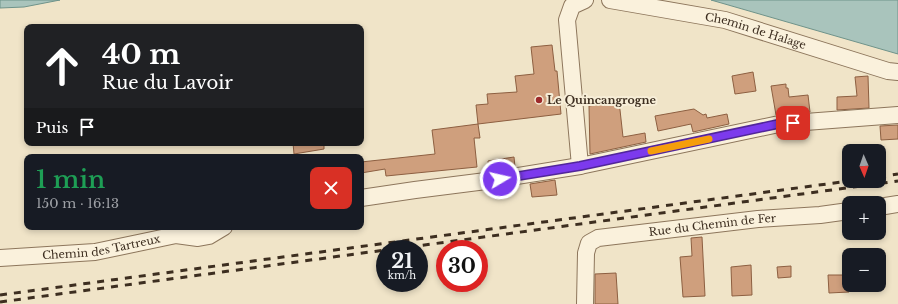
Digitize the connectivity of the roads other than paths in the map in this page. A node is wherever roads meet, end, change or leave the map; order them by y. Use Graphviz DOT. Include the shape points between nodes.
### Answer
graph roads {
  1 [pos="610,0"];
  2 [pos="578,3"];
  3 [pos="898,72"];
  4 [pos="898,115"];
  5 [pos="580,166"];
  6 [pos="364,198"];
  7 [pos="898,204"];
  8 [pos="886,206"];
  9 [pos="842,212"];
  10 [pos="219,230"];
  11 [pos="0,258"];
  12 [pos="585,304"];
  1 -- 3 [label="street, Chemin de Halage" via="725,20"];
  2 -- 5 [label="street" via="567,20"];
  4 -- 5 [label="street" via="778,124"];
  5 -- 6 [label="street" via="486,182"];
  7 -- 8 [label="street"];
  9 -- 12 [label="street, Rue du Chemin de Fer" via="758,218 598,238 589,243 586,253"];
  10 -- 11 [label="street, Chemin des Tartreux" via="210,236 176,236 95,252"];
}
